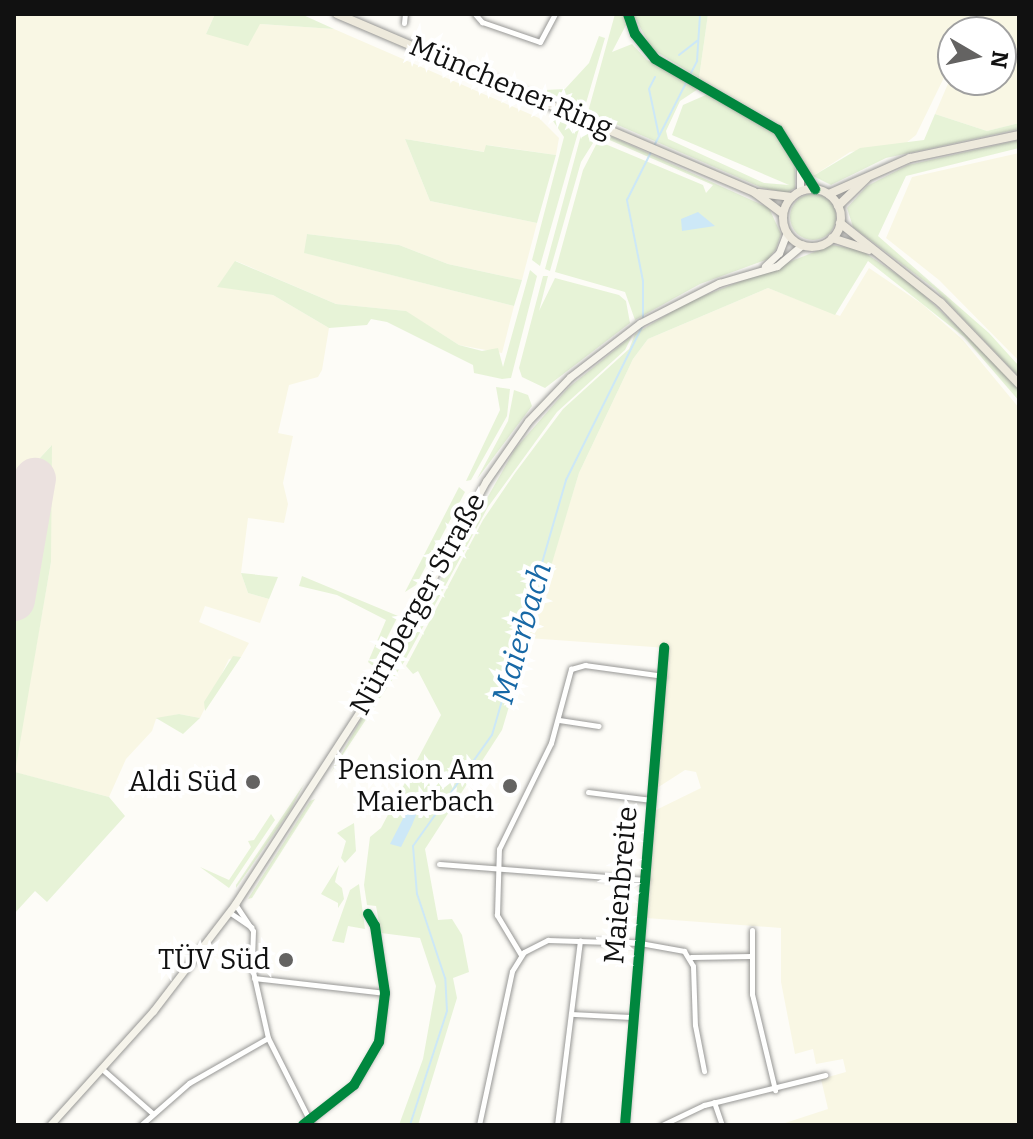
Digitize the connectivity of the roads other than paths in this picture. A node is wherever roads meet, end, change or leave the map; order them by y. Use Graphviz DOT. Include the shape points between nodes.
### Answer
graph roads {
  1 [pos="337,14"];
  2 [pos="405,14"];
  3 [pos="475,14"];
  4 [pos="555,14"];
  5 [pos="628,14"];
  6 [pos="404,23"];
  7 [pos="1019,135"];
  8 [pos="800,164"];
  9 [pos="874,172"];
  10 [pos="815,189"];
  11 [pos="754,192"];
  12 [pos="796,194"];
  13 [pos="829,194"];
  14 [pos="838,206"];
  15 [pos="783,214"];
  16 [pos="840,223"];
  17 [pos="787,232"];
  18 [pos="832,238"];
  19 [pos="802,245"];
  20 [pos="878,254"];
  21 [pos="761,269"];
  22 [pos="1019,384"];
  23 [pos="664,648"];
  24 [pos="663,676"];
  25 [pos="559,720"];
  26 [pos="599,726"];
  27 [pos="588,792"];
  28 [pos="652,800"];
  29 [pos="439,864"];
  30 [pos="497,869"];
  31 [pos="646,880"];
  32 [pos="235,904"];
  33 [pos="229,912"];
  34 [pos="368,914"];
  35 [pos="252,928"];
  36 [pos="752,930"];
  37 [pos="580,940"];
  38 [pos="640,943"];
  39 [pos="521,955"];
  40 [pos="751,956"];
  41 [pos="691,957"];
  42 [pos="254,978"];
  43 [pos="385,993"];
  44 [pos="573,1014"];
  45 [pos="633,1017"];
  46 [pos="268,1038"];
  47 [pos="101,1068"];
  48 [pos="704,1071"];
  49 [pos="825,1075"];
  50 [pos="775,1090"];
  51 [pos="714,1102"];
  52 [pos="152,1113"];
  53 [pos="311,1123"];
  54 [pos="50,1125"];
  55 [pos="141,1125"];
  56 [pos="303,1125"];
  57 [pos="479,1125"];
  58 [pos="557,1125"];
  59 [pos="625,1125"];
  60 [pos="662,1125"];
  61 [pos="722,1125"];
  1 -- 11 [label="main road, Münchener Ring"];
  2 -- 6 [label="street"];
  3 -- 4 [label="street" via="482,22 543,41"];
  5 -- 8 [label="main road" via="645,49 772,124"];
  7 -- 9 [label="main road" via="920,155"];
  8 -- 10 [label="main road"];
  8 -- 12 [label="main road"];
  9 -- 13 [label="main road"];
  9 -- 14 [label="main road"];
  10 -- 12 [label="main road"];
  10 -- 13 [label="main road"];
  11 -- 12 [label="main road"];
  11 -- 15 [label="main road"];
  12 -- 15 [label="main road"];
  13 -- 14 [label="main road"];
  14 -- 16 [label="main road"];
  15 -- 17 [label="main road"];
  16 -- 18 [label="main road"];
  16 -- 20 [label="main road"];
  17 -- 19 [label="main road"];
  17 -- 21 [label="main road, Nürnberger Straße" via="779,253"];
  18 -- 19 [label="main road" via="816,246"];
  18 -- 20 [label="main road"];
  19 -- 21 [label="main road, Nürnberger Straße" via="777,266"];
  20 -- 22 [label="main road" via="951,311"];
  21 -- 32 [label="main road, Nürnberger Straße" via="654,315 555,391 508,448 371,693"];
  23 -- 24 [label="street, Maienbreite"];
  24 -- 25 [label="street" via="573,667"];
  24 -- 28 [label="street, Maienbreite"];
  25 -- 26 [label="street"];
  25 -- 30 [label="street" via="503,835"];
  27 -- 28 [label="street, Maienbreite"];
  28 -- 31 [label="street, Maienbreite"];
  29 -- 30 [label="street"];
  30 -- 31 [label="street"];
  30 -- 39 [label="street" via="499,920"];
  31 -- 38 [label="street, Maienbreite"];
  32 -- 33 [label="main road, Nürnberger Straße"];
  32 -- 35 [label="street"];
  33 -- 35 [label="street"];
  33 -- 47 [label="main road, Nürnberger Straße" via="162,1001"];
  34 -- 43 [label="street" via="378,936"];
  35 -- 42 [label="street"];
  36 -- 40 [label="street"];
  37 -- 38 [label="street"];
  37 -- 39 [label="street" via="548,940"];
  37 -- 44 [label="street"];
  38 -- 41 [label="street" via="674,948"];
  38 -- 45 [label="street, Maienbreite"];
  39 -- 57 [label="street" via="510,977"];
  40 -- 41 [label="street"];
  40 -- 50 [label="street" via="758,1029"];
  41 -- 48 [label="street"];
  42 -- 43 [label="street"];
  42 -- 46 [label="street"];
  43 -- 53 [label="street" via="381,1032 369,1063 345,1095"];
  44 -- 45 [label="street"];
  44 -- 58 [label="street"];
  45 -- 59 [label="street, Maienbreite"];
  46 -- 52 [label="street" via="189,1083"];
  46 -- 53 [label="street"];
  47 -- 52 [label="street"];
  47 -- 54 [label="main road, Nürnberger Straße"];
  49 -- 50 [label="street"];
  50 -- 51 [label="street"];
  51 -- 60 [label="street"];
  51 -- 61 [label="street"];
  52 -- 55 [label="street"];
  53 -- 56 [label="street"];
}
